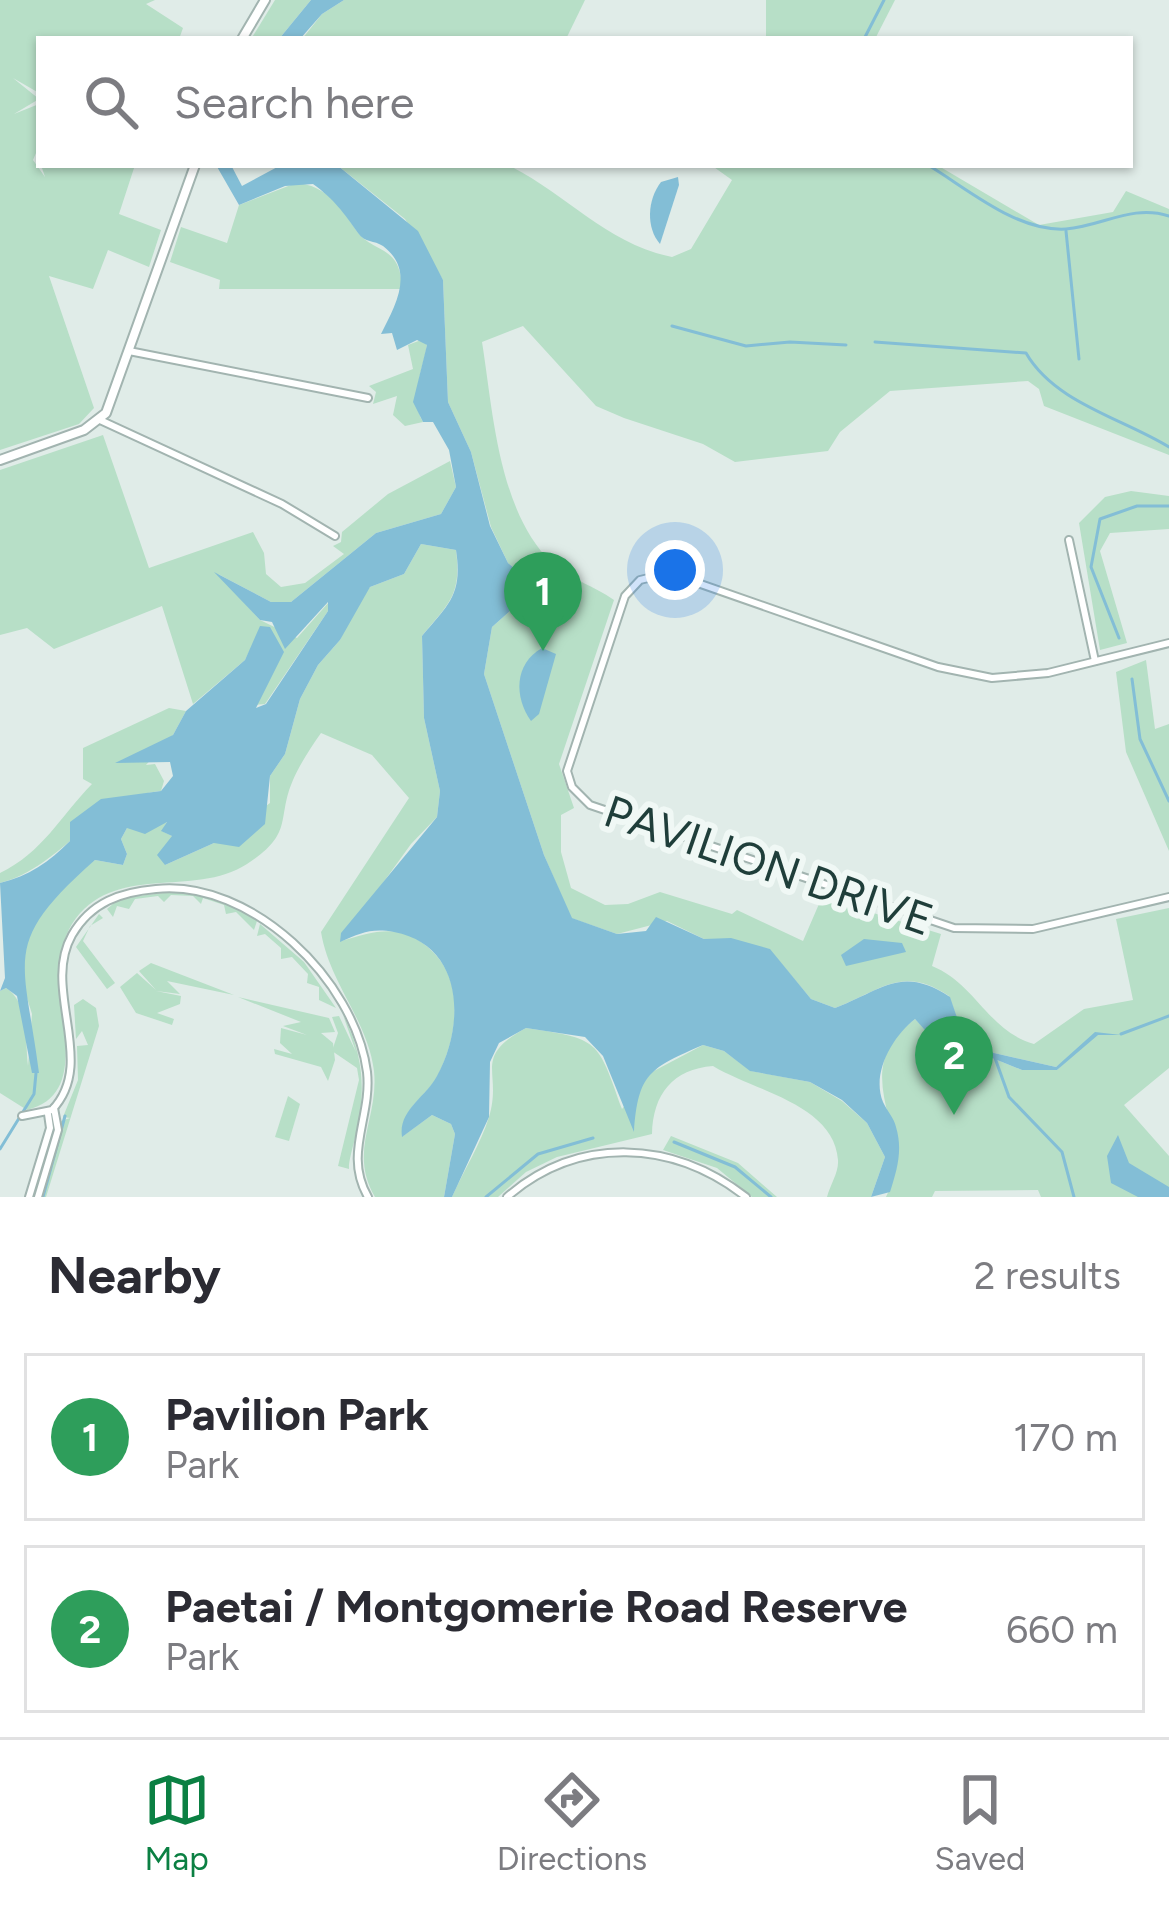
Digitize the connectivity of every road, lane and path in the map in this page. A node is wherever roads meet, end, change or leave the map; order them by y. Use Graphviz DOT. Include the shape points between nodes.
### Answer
graph roads {
  1 [pos="265,0"];
  2 [pos="244,36"];
  3 [pos="194,168"];
  4 [pos="129,352"];
  5 [pos="368,398"];
  6 [pos="100,420"];
  7 [pos="0,460"];
  8 [pos="335,536"];
  9 [pos="1069,539"];
  10 [pos="1169,643"];
  11 [pos="1095,662"];
  12 [pos="1169,897"];
  13 [pos="51,1111"];
  14 [pos="22,1116"];
  15 [pos="33,1197"];
  16 [pos="368,1197"];
  17 [pos="507,1197"];
  18 [pos="746,1197"];
  1 -- 2 [label="street"];
  3 -- 4 [label="street"];
  4 -- 5 [label="street"];
  4 -- 6 [label="street"];
  6 -- 7 [label="street"];
  6 -- 8 [label="street"];
  9 -- 11 [label="street"];
  10 -- 11 [label="street, PAVILION DRIVE"];
  11 -- 12 [label="street, PAVILION DRIVE" via="1018,678 962,674 669,573 651,575 625,596 568,779 590,805 954,928 1034,929"];
  13 -- 14 [label="street"];
  13 -- 15 [label="street"];
  13 -- 16 [label="street" via="71,1081 62,970 73,934 94,908 118,896 203,890 239,905 293,946 344,1008 368,1077 356,1158"];
  17 -- 18 [label="street" via="567,1161 632,1151 686,1161"];
}
